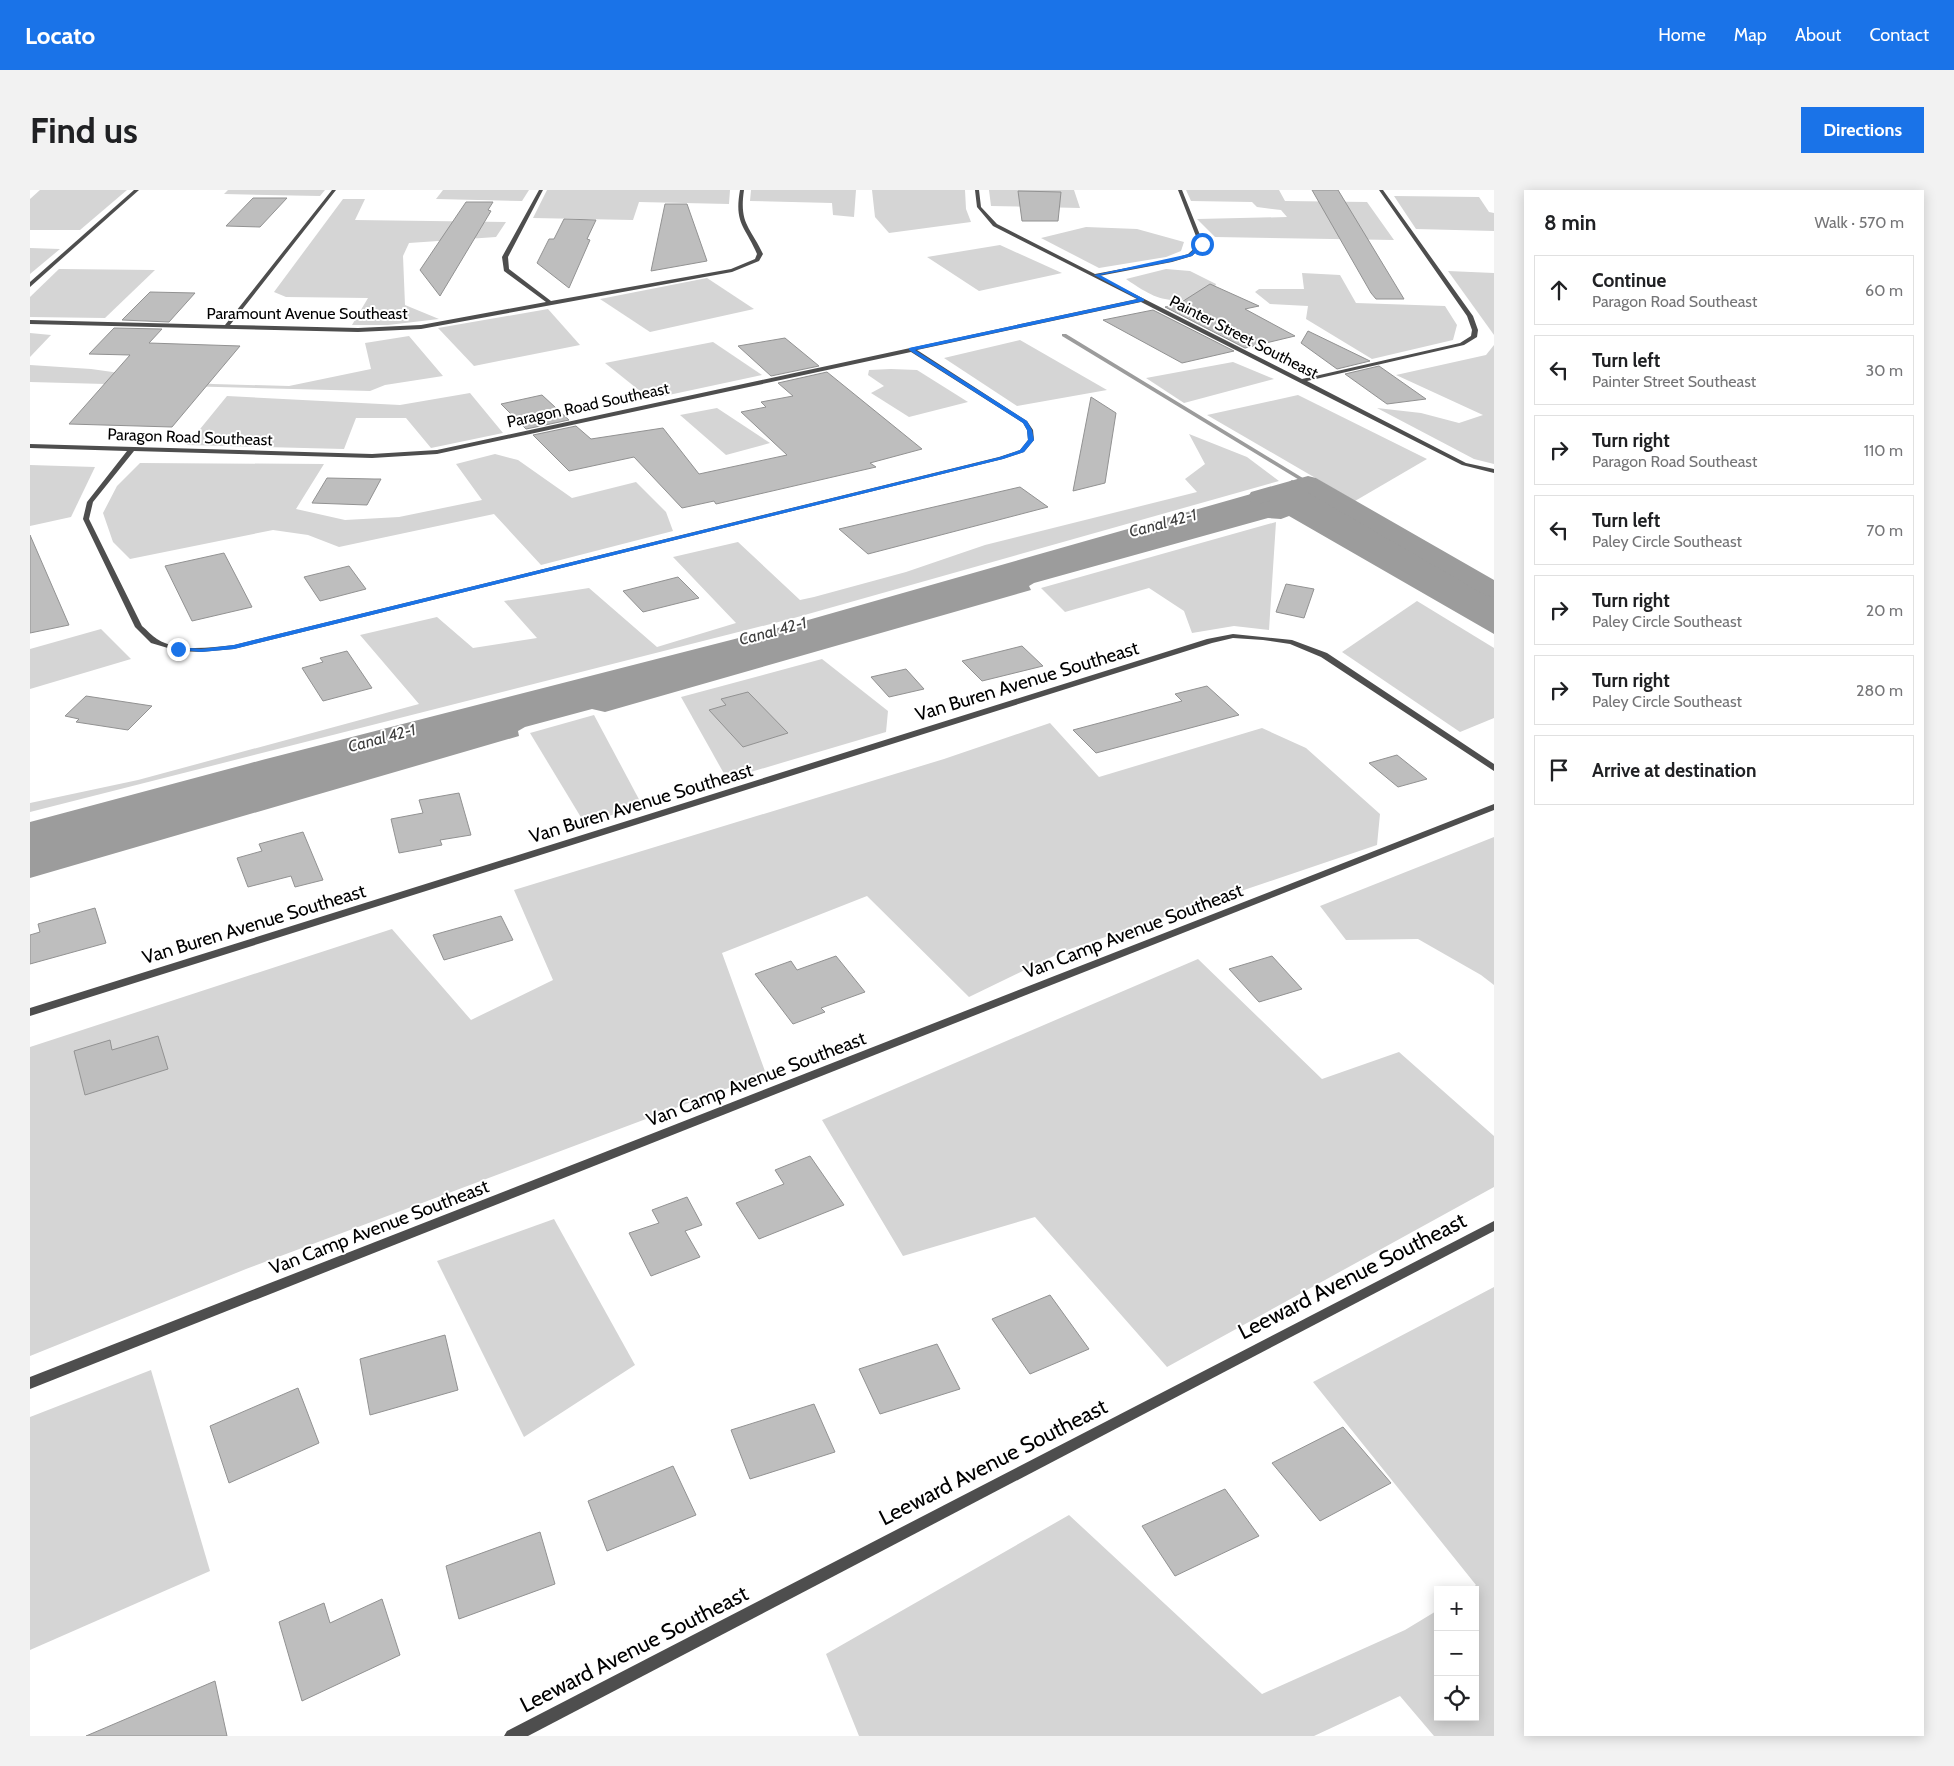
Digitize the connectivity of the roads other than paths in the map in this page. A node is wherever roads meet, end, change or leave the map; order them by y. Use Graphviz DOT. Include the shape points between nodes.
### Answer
graph roads {
  1 [pos="137,190"];
  2 [pos="334,190"];
  3 [pos="541,190"];
  4 [pos="742,190"];
  5 [pos="977,190"];
  6 [pos="1180,190"];
  7 [pos="1381,190"];
  8 [pos="1096,275"];
  9 [pos="30,285"];
  10 [pos="1142,300"];
  11 [pos="550,302"];
  12 [pos="30,322"];
  13 [pos="226,327"];
  14 [pos="910,349"];
  15 [pos="1301,381"];
  16 [pos="30,446"];
  17 [pos="132,449"];
  18 [pos="1494,471"];
  19 [pos="1494,768"];
  20 [pos="1494,807"];
  21 [pos="30,1012"];
  22 [pos="1494,1226"];
  23 [pos="30,1383"];
  24 [pos="512,1736"];
  1 -- 9 [label="street"];
  2 -- 13 [label="street"];
  3 -- 11 [label="street" via="505,257 506,270"];
  4 -- 11 [label="street, Paramount Avenue Southeast" via="738,209 743,226 760,254 757,260 732,270"];
  5 -- 8 [label="street, Painter Street Southeast" via="979,207 995,225"];
  6 -- 8 [label="street" via="1202,244 1190,255 1170,261"];
  7 -- 15 [label="street" via="1470,316 1474,337 1462,344"];
  8 -- 10 [label="street, Painter Street Southeast"];
  10 -- 14 [label="street, Paragon Road Southeast"];
  10 -- 15 [label="street, Painter Street Southeast"];
  11 -- 13 [label="street, Paramount Avenue Southeast" via="397,330"];
  12 -- 13 [label="street, Paramount Avenue Southeast"];
  14 -- 17 [label="street, Paragon Road Southeast" via="437,452 372,456"];
  14 -- 17 [label="street" via="1025,422 1031,440 1022,451 234,647 178,649 154,641 139,627 86,519 90,502"];
  15 -- 18 [label="street, Painter Street Southeast" via="1464,464"];
  16 -- 17 [label="street, Paragon Road Southeast"];
  19 -- 21 [label="street, Van Buren Avenue Southeast" via="1324,655 1292,642 1233,636"];
  20 -- 23 [label="street, Van Camp Avenue Southeast"];
  22 -- 24 [label="street, Leeward Avenue Southeast"];
}
